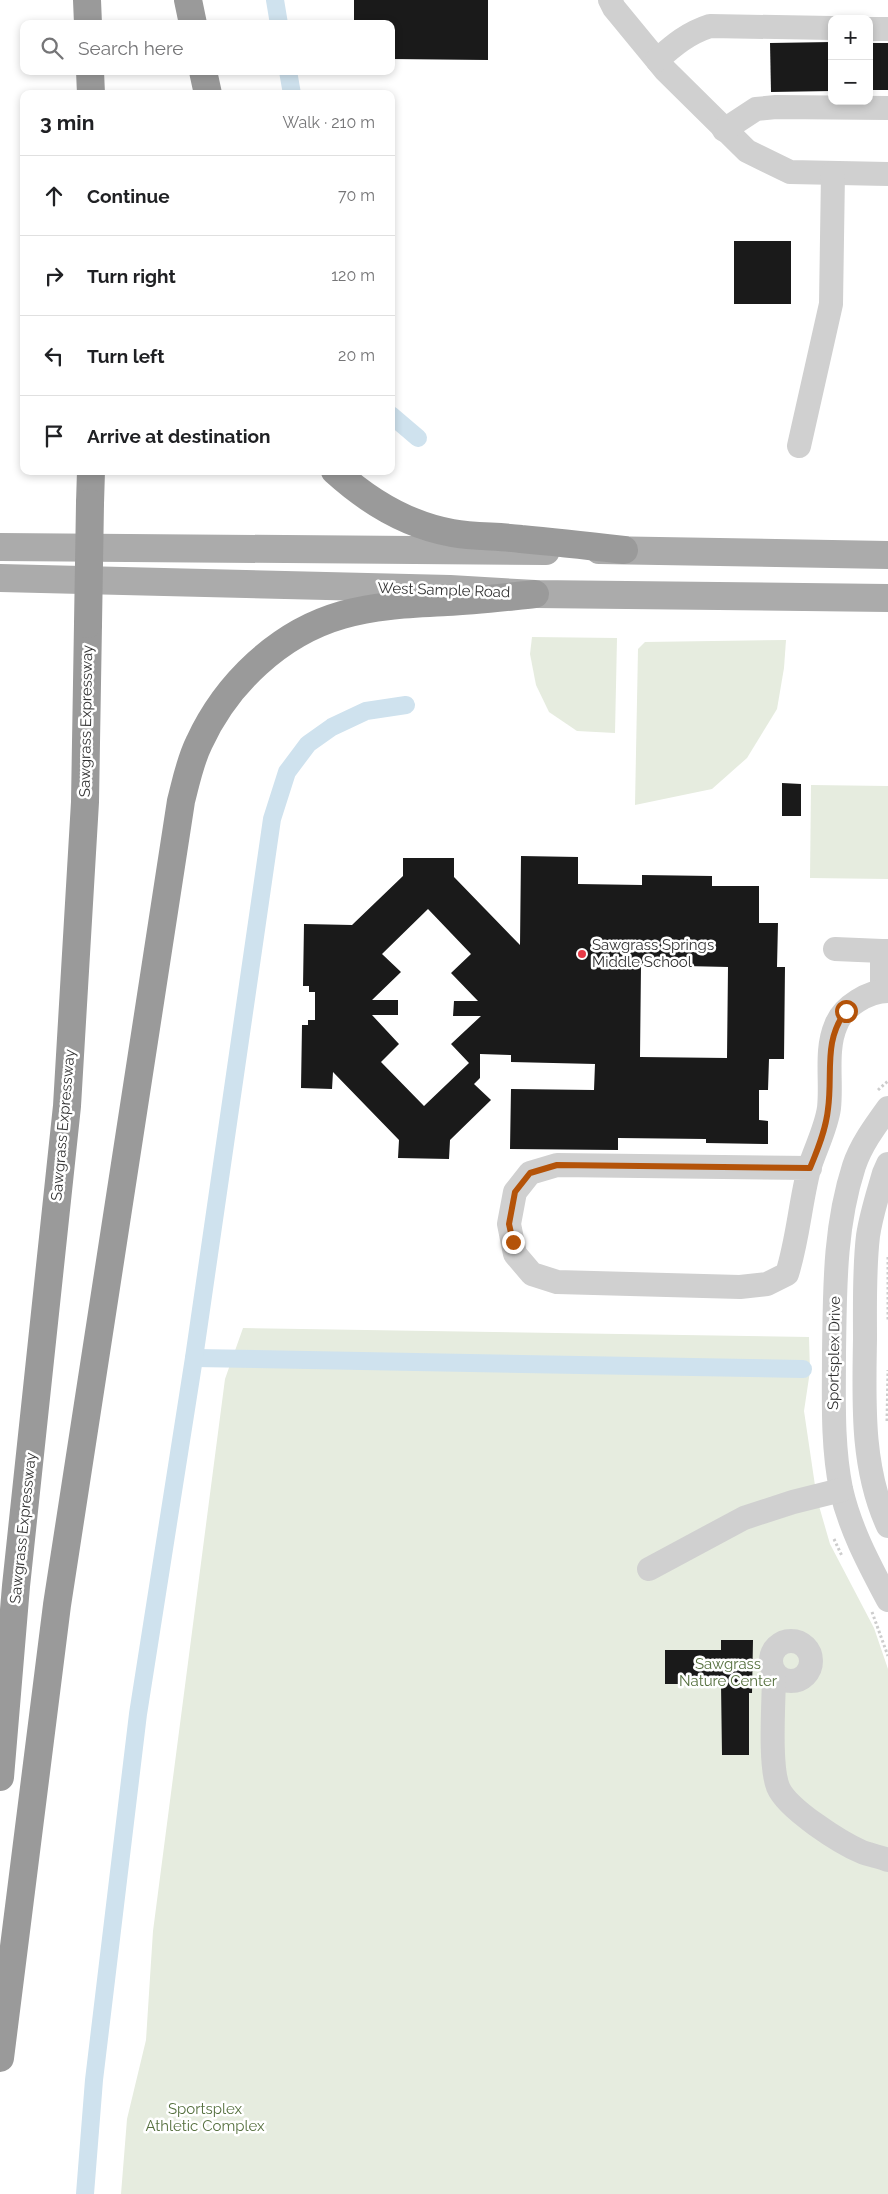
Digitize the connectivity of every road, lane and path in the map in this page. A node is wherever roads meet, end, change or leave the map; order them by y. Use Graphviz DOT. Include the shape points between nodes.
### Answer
graph roads {
  1 [pos="88,0"];
  2 [pos="188,0"];
  3 [pos="610,0"];
  4 [pos="88,20"];
  5 [pos="192,20"];
  6 [pos="828,28"];
  7 [pos="873,29"];
  8 [pos="888,29"];
  9 [pos="661,65"];
  10 [pos="90,75"];
  11 [pos="205,75"];
  12 [pos="91,90"];
  13 [pos="207,90"];
  14 [pos="888,108"];
  15 [pos="724,130"];
  16 [pos="833,173"];
  17 [pos="888,174"];
  18 [pos="798,446"];
  19 [pos="91,475"];
  20 [pos="340,475"];
  21 [pos="0,547"];
  22 [pos="624,550"];
  23 [pos="888,555"];
  24 [pos="0,578"];
  25 [pos="535,594"];
  26 [pos="888,598"];
  27 [pos="835,949"];
  28 [pos="885,951"];
  29 [pos="885,991"];
  30 [pos="888,1108"];
  31 [pos="854,1165"];
  32 [pos="810,1168"];
  33 [pos="886,1169"];
  34 [pos="888,1256"];
  35 [pos="888,1321"];
  36 [pos="888,1370"];
  37 [pos="887,1425"];
  38 [pos="871,1474"];
  39 [pos="840,1483"];
  40 [pos="888,1526"];
  41 [pos="649,1569"];
  42 [pos="888,1600"];
  43 [pos="774,1673"];
  44 [pos="0,1777"];
  45 [pos="888,1860"];
  46 [pos="0,2058"];
  1 -- 4 [label="highway"];
  2 -- 5 [label="highway"];
  3 -- 9 [label="street"];
  6 -- 9 [label="street" via="710,26 678,41"];
  7 -- 8 [label="street"];
  9 -- 15 [label="street"];
  10 -- 12 [label="highway"];
  11 -- 13 [label="highway"];
  14 -- 15 [label="street" via="756,109"];
  15 -- 16 [label="street" via="747,151 790,172"];
  16 -- 17 [label="street"];
  16 -- 18 [label="street" via="831,304"];
  19 -- 44 [label="highway, Sawgrass Expressway, bridge" via="85,802 67,1106 16,1586"];
  20 -- 22 [label="highway" via="381,506 435,529 475,536"];
  21 -- 22 [label="main road" via="519,552"];
  22 -- 23 [label="main road"];
  24 -- 25 [label="main road, West Sample Road"];
  25 -- 26 [label="main road, West Sample Road"];
  25 -- 46 [label="highway" via="379,606 307,628 273,650 243,677 207,727 191,763 181,801 57,1605"];
  27 -- 28 [label="street"];
  28 -- 29 [label="street"];
  29 -- 32 [label="street" via="862,998 836,1023 831,1041 827,1119"];
  30 -- 31 [label="street, Sportsplex Drive" via="871,1130"];
  31 -- 33 [label="street"];
  31 -- 39 [label="street, Sportsplex Drive" via="839,1230 835,1265 833,1424"];
  32 -- 32 [label="street" via="557,1165 530,1173 515,1192 509,1224 515,1254 532,1274 557,1282 740,1287 767,1284 787,1274"];
  33 -- 38 [label="street, Sportsplex Drive" via="869,1234 865,1266 864,1418"];
  34 -- 35 [label="path"];
  36 -- 37 [label="path"];
  38 -- 39 [label="street"];
  38 -- 40 [label="street, Sportsplex Drive" via="879,1507"];
  39 -- 41 [label="street" via="744,1518"];
  39 -- 42 [label="street, Sportsplex Drive" via="853,1532"];
  43 -- 45 [label="street" via="774,1768 778,1788 789,1803 831,1836 862,1852"];
}
